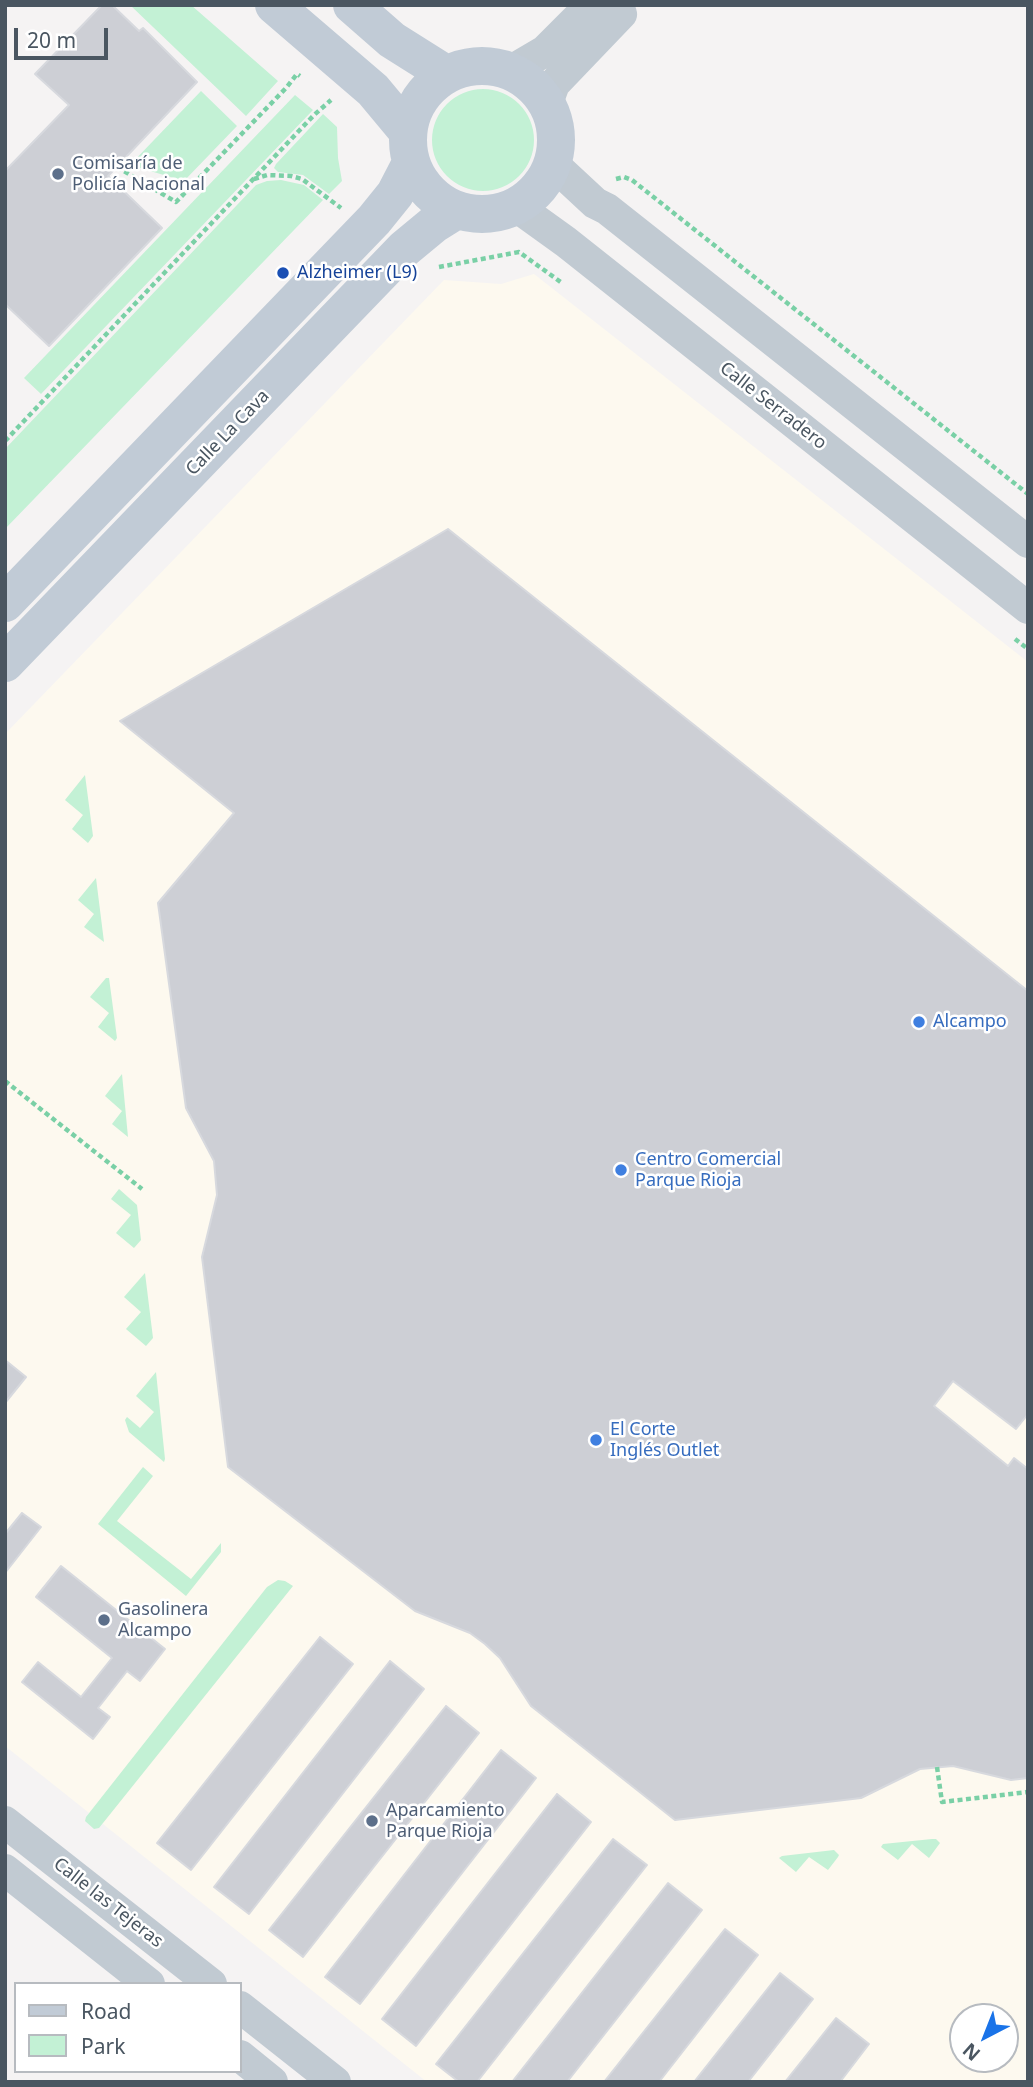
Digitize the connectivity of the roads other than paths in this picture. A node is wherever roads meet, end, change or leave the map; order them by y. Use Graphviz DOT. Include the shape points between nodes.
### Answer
graph roads {
  1 [pos="274,5"];
  2 [pos="352,5"];
  3 [pos="591,5"];
  4 [pos="618,5"];
  5 [pos="511,71"];
  6 [pos="446,74"];
  7 [pos="547,103"];
  8 [pos="409,148"];
  9 [pos="553,164"];
  10 [pos="516,206"];
  11 [pos="457,210"];
  12 [pos="1028,542"];
  13 [pos="5,603"];
  14 [pos="1028,608"];
  15 [pos="5,663"];
  16 [pos="5,1822"];
  17 [pos="5,1870"];
  18 [pos="146,1982"];
  19 [pos="208,1982"];
  20 [pos="242,2009"];
  21 [pos="242,2058"];
  22 [pos="272,2082"];
  23 [pos="335,2082"];
  1 -- 8 [label="main road" via="345,89 373,90"];
  2 -- 6 [label="main road" via="392,40"];
  3 -- 5 [label="street" via="545,51"];
  4 -- 7 [label="street" via="621,14 554,85"];
  5 -- 6 [label="main road" via="467,66"];
  5 -- 7 [label="main road" via="531,84"];
  6 -- 8 [label="main road" via="431,85 411,115"];
  7 -- 9 [label="main road" via="556,133"];
  8 -- 11 [label="main road" via="419,179 429,192"];
  8 -- 13 [label="main road" via="395,194 374,220"];
  9 -- 10 [label="main road" via="539,188"];
  9 -- 12 [label="street" via="595,203"];
  10 -- 11 [label="main road" via="487,214"];
  10 -- 14 [label="street, Calle Serradero"];
  11 -- 15 [label="main road, Calle La Cava" via="404,249"];
  16 -- 19 [label="street, Calle las Tejeras"];
  17 -- 18 [label="street"];
  20 -- 23 [label="street"];
  21 -- 22 [label="street"];
}
